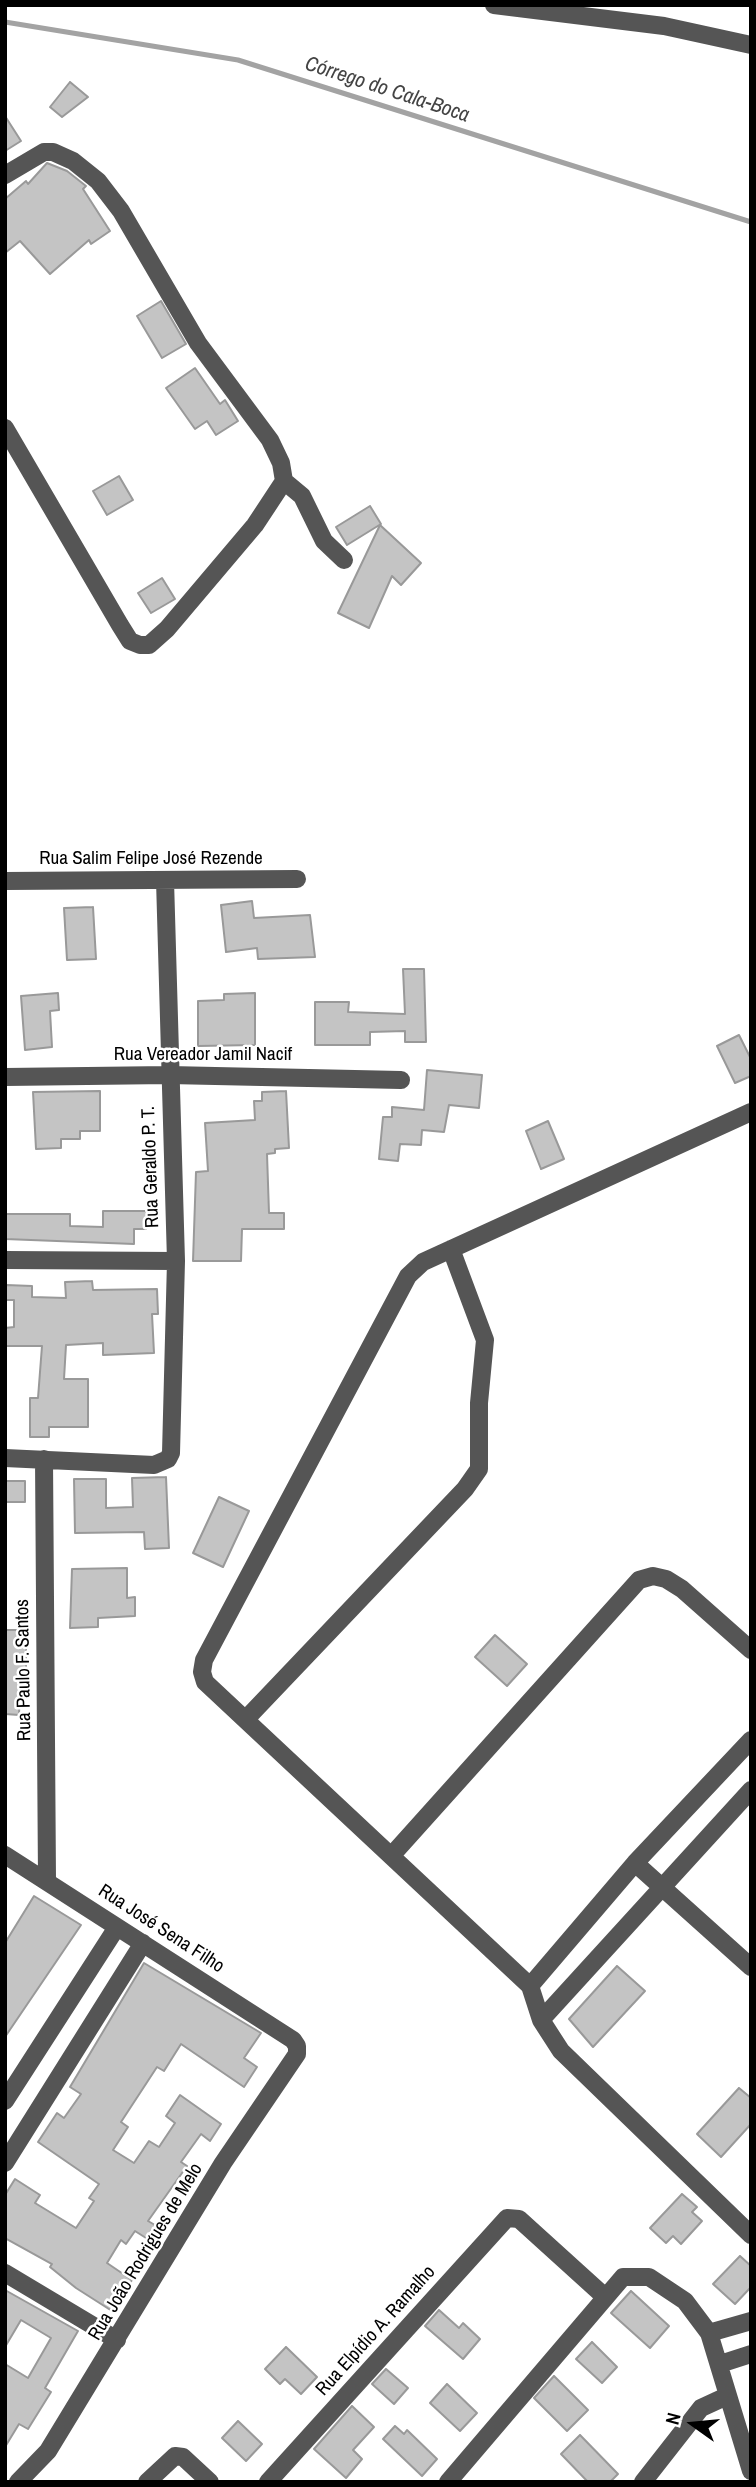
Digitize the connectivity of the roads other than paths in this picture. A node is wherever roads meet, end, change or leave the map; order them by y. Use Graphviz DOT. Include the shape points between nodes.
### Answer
graph roads {
  1 [pos="494,5"];
  2 [pos="751,45"];
  3 [pos="5,175"];
  4 [pos="5,428"];
  5 [pos="284,481"];
  6 [pos="344,560"];
  7 [pos="297,879"];
  8 [pos="165,880"];
  9 [pos="5,881"];
  10 [pos="169,1075"];
  11 [pos="5,1077"];
  12 [pos="401,1080"];
  13 [pos="751,1112"];
  14 [pos="451,1249"];
  15 [pos="5,1260"];
  16 [pos="176,1262"];
  17 [pos="5,1458"];
  18 [pos="44,1459"];
  19 [pos="751,1650"];
  20 [pos="246,1719"];
  21 [pos="751,1740"];
  22 [pos="751,1790"];
  23 [pos="5,1855"];
  24 [pos="392,1855"];
  25 [pos="635,1863"];
  26 [pos="47,1880"];
  27 [pos="662,1886"];
  28 [pos="117,1927"];
  29 [pos="144,1943"];
  30 [pos="751,1967"];
  31 [pos="530,1986"];
  32 [pos="541,2020"];
  33 [pos="293,2040"];
  34 [pos="5,2101"];
  35 [pos="5,2163"];
  36 [pos="751,2235"];
  37 [pos="5,2273"];
  38 [pos="604,2297"];
  39 [pos="751,2321"];
  40 [pos="709,2333"];
  41 [pos="117,2340"];
  42 [pos="751,2354"];
  43 [pos="720,2364"];
  44 [pos="727,2396"];
  45 [pos="751,2471"];
  46 [pos="18,2482"];
  47 [pos="147,2482"];
  48 [pos="210,2482"];
  49 [pos="268,2482"];
  50 [pos="447,2482"];
  51 [pos="643,2482"];
  1 -- 2 [label="street" via="664,26"];
  3 -- 5 [label="street" via="44,152 63,155 108,193 198,343 270,440"];
  4 -- 5 [label="street" via="130,641 141,645 149,645 167,629 256,525"];
  5 -- 6 [label="street" via="302,496 324,541"];
  7 -- 8 [label="street, Rua Salim Felipe José Rezende"];
  8 -- 9 [label="street, Rua Salim Felipe José Rezende"];
  8 -- 10 [label="street, Rua Geraldo P. T."];
  10 -- 11 [label="street, Rua Vereador Jamil Nacif"];
  10 -- 12 [label="street, Rua Vereador Jamil Nacif"];
  10 -- 16 [label="street, Rua Geraldo P. T."];
  13 -- 14 [label="street"];
  14 -- 20 [label="street" via="423,1262 408,1276 204,1660 205,1682"];
  14 -- 20 [label="street" via="485,1340 479,1469"];
  15 -- 16 [label="street"];
  16 -- 18 [label="street, Rua Geraldo P. T." via="168,1459 154,1465"];
  17 -- 18 [label="street"];
  18 -- 26 [label="street, Rua Paulo F. Santos"];
  19 -- 24 [label="street" via="682,1589 653,1576 639,1580"];
  20 -- 24 [label="street"];
  21 -- 25 [label="street"];
  22 -- 27 [label="street"];
  23 -- 26 [label="street, Rua José Sena Filho"];
  24 -- 31 [label="street"];
  25 -- 27 [label="street"];
  25 -- 31 [label="street"];
  26 -- 28 [label="street, Rua José Sena Filho"];
  27 -- 30 [label="street"];
  27 -- 32 [label="street"];
  28 -- 29 [label="street, Rua José Sena Filho"];
  28 -- 34 [label="street"];
  29 -- 33 [label="street, Rua José Sena Filho"];
  29 -- 35 [label="street"];
  31 -- 32 [label="street"];
  32 -- 36 [label="street" via="561,2051"];
  33 -- 41 [label="street, Rua João Rodrigues de Melo" via="297,2054 223,2163"];
  37 -- 41 [label="street"];
  38 -- 40 [label="street" via="623,2277 649,2277 685,2301"];
  38 -- 49 [label="street, Rua Elpídio A. Ramalho" via="519,2220 507,2218"];
  38 -- 50 [label="street"];
  39 -- 40 [label="street"];
  40 -- 43 [label="street"];
  41 -- 46 [label="street, Rua João Rodrigues de Melo" via="48,2451"];
  42 -- 43 [label="street"];
  43 -- 44 [label="street"];
  44 -- 45 [label="street"];
  44 -- 51 [label="street" via="701,2408"];
  47 -- 48 [label="street" via="168,2459 183,2457"];
}
